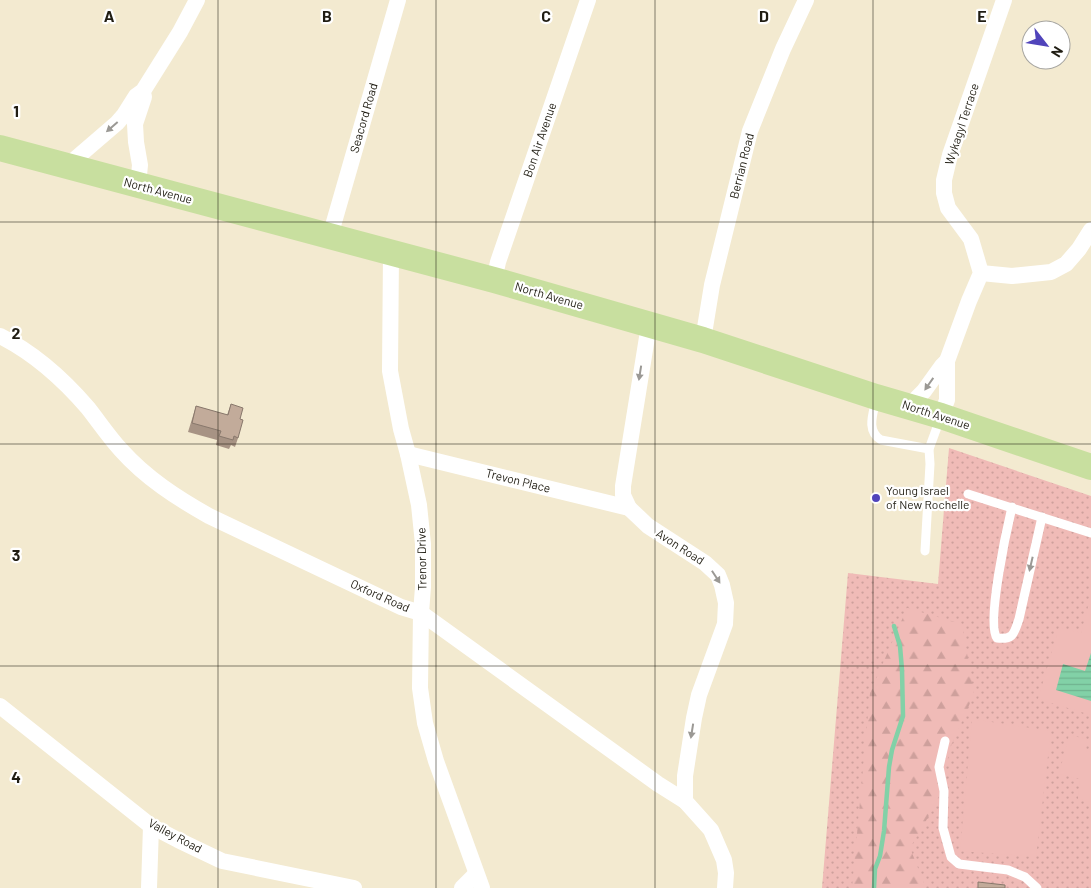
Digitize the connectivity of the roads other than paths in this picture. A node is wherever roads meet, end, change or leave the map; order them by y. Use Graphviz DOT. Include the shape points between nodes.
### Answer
graph roads {
  1 [pos="197,0"];
  2 [pos="398,0"];
  3 [pos="588,0"];
  4 [pos="806,0"];
  5 [pos="1004,0"];
  6 [pos="143,90"];
  7 [pos="0,148"];
  8 [pos="68,166"];
  9 [pos="138,186"];
  10 [pos="1091,230"];
  11 [pos="330,236"];
  12 [pos="391,253"];
  13 [pos="981,273"];
  14 [pos="494,280"];
  15 [pos="649,325"];
  16 [pos="0,336"];
  17 [pos="703,340"];
  18 [pos="947,361"];
  19 [pos="876,397"];
  20 [pos="909,406"];
  21 [pos="941,416"];
  22 [pos="929,449"];
  23 [pos="408,454"];
  24 [pos="1091,467"];
  25 [pos="968,494"];
  26 [pos="1012,507"];
  27 [pos="629,508"];
  28 [pos="1042,517"];
  29 [pos="1091,532"];
  30 [pos="924,551"];
  31 [pos="421,613"];
  32 [pos="0,706"];
  33 [pos="945,741"];
  34 [pos="685,801"];
  35 [pos="151,826"];
  36 [pos="479,881"];
  37 [pos="148,888"];
  38 [pos="354,888"];
  39 [pos="462,888"];
  40 [pos="725,888"];
  41 [pos="1037,888"];
  1 -- 6 [label="street"];
  2 -- 11 [label="street, Seacord Road"];
  3 -- 14 [label="street, Bon Air Avenue"];
  4 -- 17 [label="street, Berrian Road" via="750,131 712,285"];
  5 -- 13 [label="street, Wykagyl Terrace" via="944,180 948,208 971,238"];
  6 -- 8 [label="street, one-way" via="124,115"];
  6 -- 9 [label="street" via="144,97 135,124 140,165"];
  7 -- 8 [label="main road, North Avenue"];
  8 -- 9 [label="main road, North Avenue"];
  9 -- 11 [label="main road, North Avenue"];
  10 -- 13 [label="street" via="1066,264 1051,272 1012,276"];
  11 -- 12 [label="main road, North Avenue"];
  12 -- 14 [label="main road, North Avenue"];
  12 -- 23 [label="street, Trenor Drive" via="390,371 400,429"];
  13 -- 18 [label="street"];
  14 -- 15 [label="main road, North Avenue"];
  15 -- 17 [label="main road, North Avenue"];
  15 -- 27 [label="street, one-way" via="623,486 623,496"];
  16 -- 31 [label="street, Oxford Road" via="54,372 88,408 120,450 181,500 392,603"];
  17 -- 19 [label="main road, North Avenue"];
  18 -- 20 [label="street, one-way"];
  18 -- 21 [label="street" via="947,400"];
  19 -- 20 [label="main road, North Avenue"];
  19 -- 22 [label="lane" via="871,422 875,437"];
  20 -- 21 [label="main road, North Avenue"];
  21 -- 22 [label="lane"];
  21 -- 24 [label="main road, North Avenue"];
  22 -- 30 [label="lane"];
  23 -- 27 [label="street, Trevon Place"];
  23 -- 31 [label="street, Trenor Drive" via="423,544"];
  25 -- 26 [label="lane"];
  26 -- 28 [label="lane"];
  28 -- 26 [label="lane, one-way" via="1014,634 1006,639 997,638 994,635 994,617 998,579"];
  27 -- 34 [label="street, Avon Road, one-way" via="648,526 718,575 726,603 725,624 694,718 685,776"];
  28 -- 29 [label="lane"];
  31 -- 34 [label="street, Oxford Road"];
  31 -- 36 [label="street, Trenor Drive" via="420,688 425,724"];
  32 -- 35 [label="street, Valley Road"];
  33 -- 41 [label="lane" via="939,767 944,791 943,828 951,857 959,864 1008,870"];
  34 -- 40 [label="street, Oxford Road" via="711,830 724,860"];
  35 -- 37 [label="street"];
  35 -- 38 [label="street, Valley Road" via="222,861"];
  36 -- 39 [label="street"];
}
